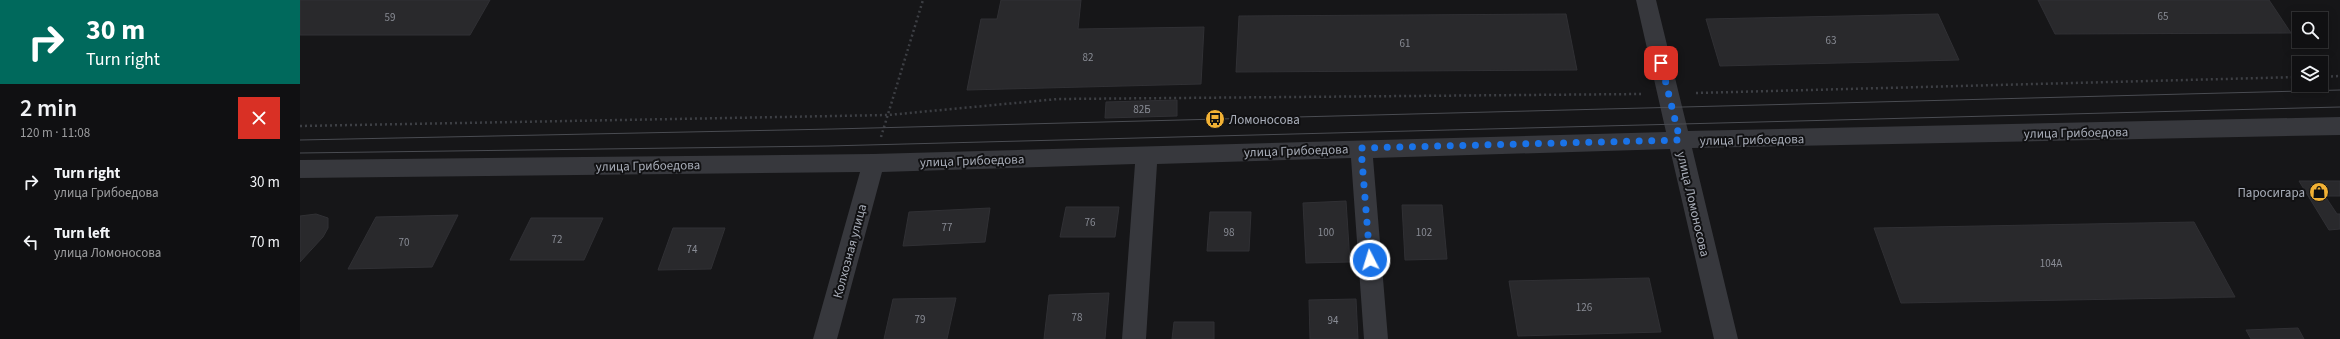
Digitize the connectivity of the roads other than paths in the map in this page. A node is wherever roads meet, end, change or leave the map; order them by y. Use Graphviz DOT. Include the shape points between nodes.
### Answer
graph roads {
  1 [pos="1646,0"];
  2 [pos="2340,126"];
  3 [pos="1680,140"];
  4 [pos="1361,148"];
  5 [pos="1147,155"];
  6 [pos="873,163"];
  7 [pos="300,169"];
  8 [pos="825,339"];
  9 [pos="1134,339"];
  10 [pos="1376,339"];
  11 [pos="1726,339"];
  1 -- 3 [label="street, улица Ломоносова"];
  2 -- 3 [label="street, улица Грибоедова"];
  3 -- 4 [label="street, улица Грибоедова"];
  3 -- 11 [label="street, улица Ломоносова"];
  4 -- 5 [label="street, улица Грибоедова"];
  4 -- 10 [label="street"];
  5 -- 6 [label="street, улица Грибоедова"];
  5 -- 9 [label="street"];
  6 -- 7 [label="street, улица Грибоедова"];
  6 -- 8 [label="street, Колхозная улица"];
}
